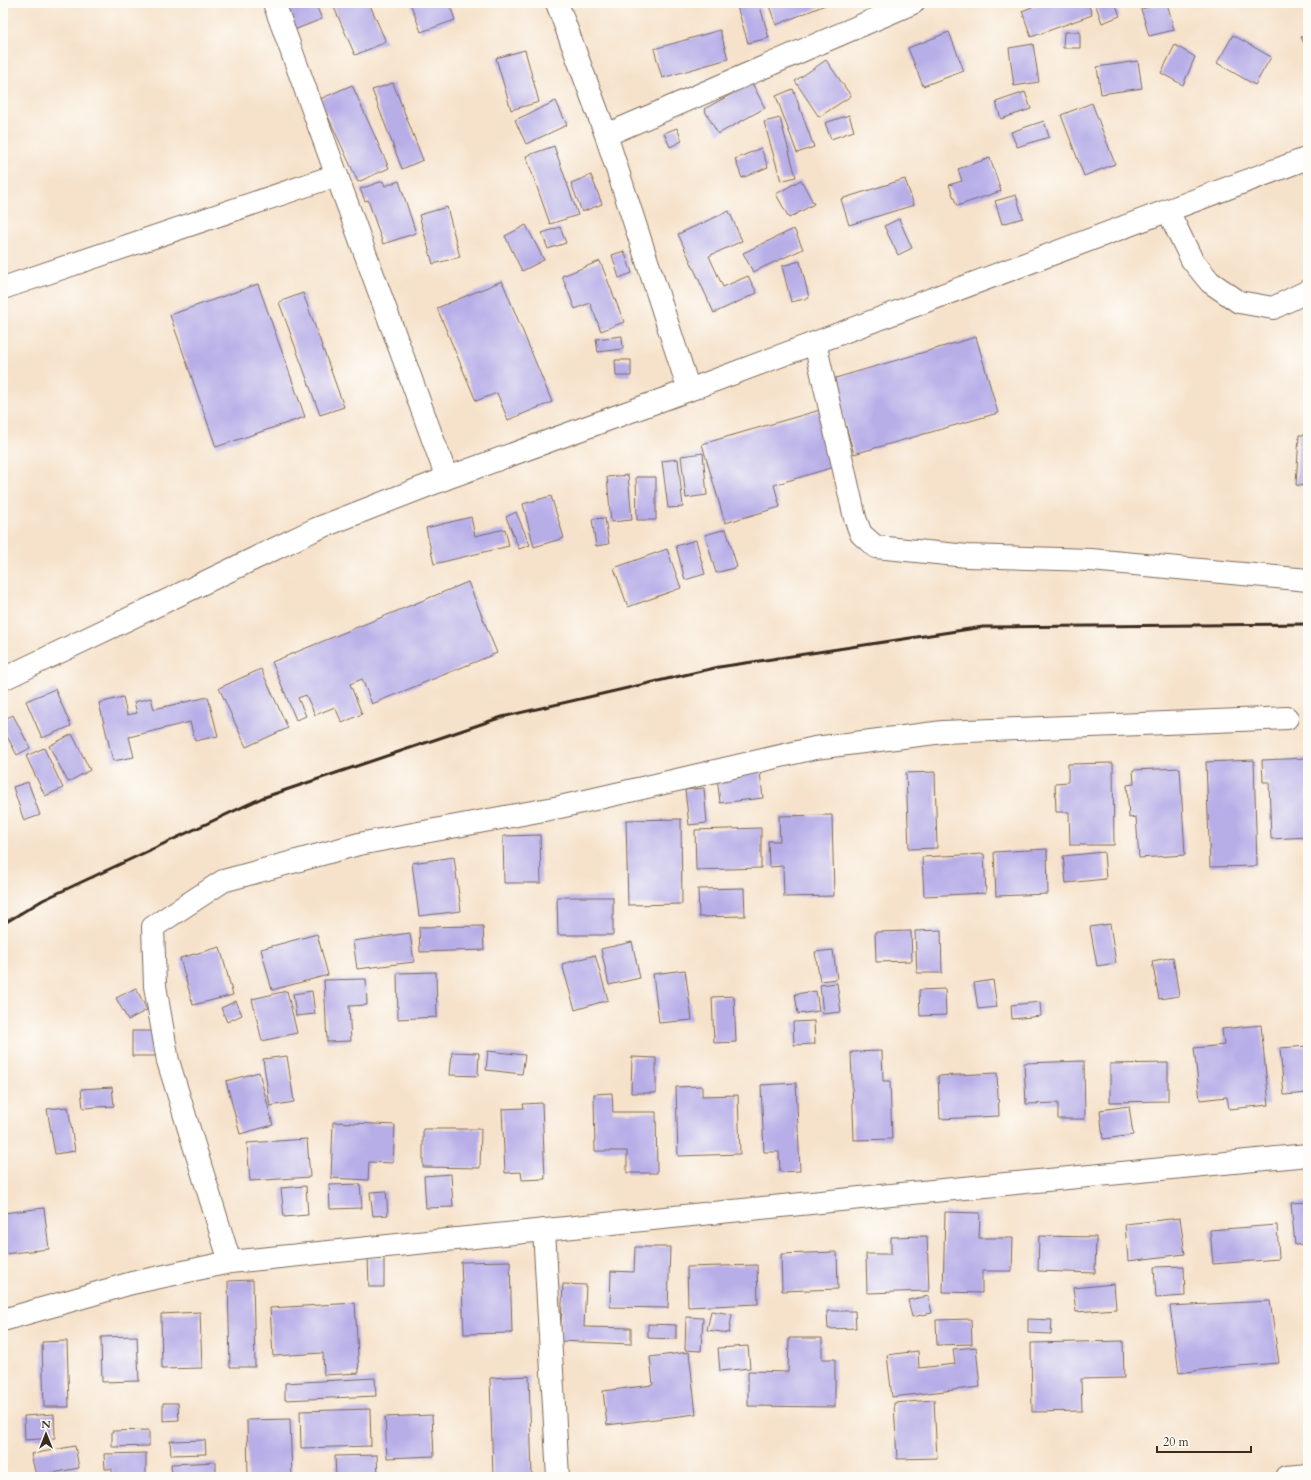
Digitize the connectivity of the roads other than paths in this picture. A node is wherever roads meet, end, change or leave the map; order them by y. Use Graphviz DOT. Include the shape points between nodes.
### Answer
graph roads {
  1 [pos="274,3"];
  2 [pos="557,3"];
  3 [pos="913,3"];
  4 [pos="606,135"];
  5 [pos="1308,158"];
  6 [pos="337,175"];
  7 [pos="1168,211"];
  8 [pos="3,288"];
  9 [pos="1308,291"];
  10 [pos="815,343"];
  11 [pos="688,390"];
  12 [pos="447,478"];
  13 [pos="1308,580"];
  14 [pos="3,679"];
  15 [pos="1287,718"];
  16 [pos="1308,1155"];
  17 [pos="544,1230"];
  18 [pos="230,1262"];
  19 [pos="3,1320"];
  20 [pos="1308,1475"];
  21 [pos="558,1477"];
  22 [pos="1286,1477"];
  1 -- 6 [label="street"];
  2 -- 4 [label="street"];
  3 -- 4 [label="street"];
  4 -- 11 [label="street"];
  5 -- 7 [label="street"];
  6 -- 8 [label="street"];
  6 -- 12 [label="street"];
  7 -- 9 [label="street" via="1192,260 1210,282 1239,302 1273,308"];
  7 -- 10 [label="street"];
  10 -- 11 [label="street"];
  10 -- 13 [label="street" via="855,518 861,534 876,547 967,556 1091,560"];
  11 -- 12 [label="street"];
  12 -- 14 [label="street" via="316,529"];
  15 -- 18 [label="street" via="943,732 815,748 560,807 360,844 223,881 153,927 156,986 168,1061"];
  16 -- 17 [label="street"];
  17 -- 18 [label="street"];
  17 -- 21 [label="street"];
  18 -- 19 [label="street" via="132,1283"];
  20 -- 22 [label="street"];
}
